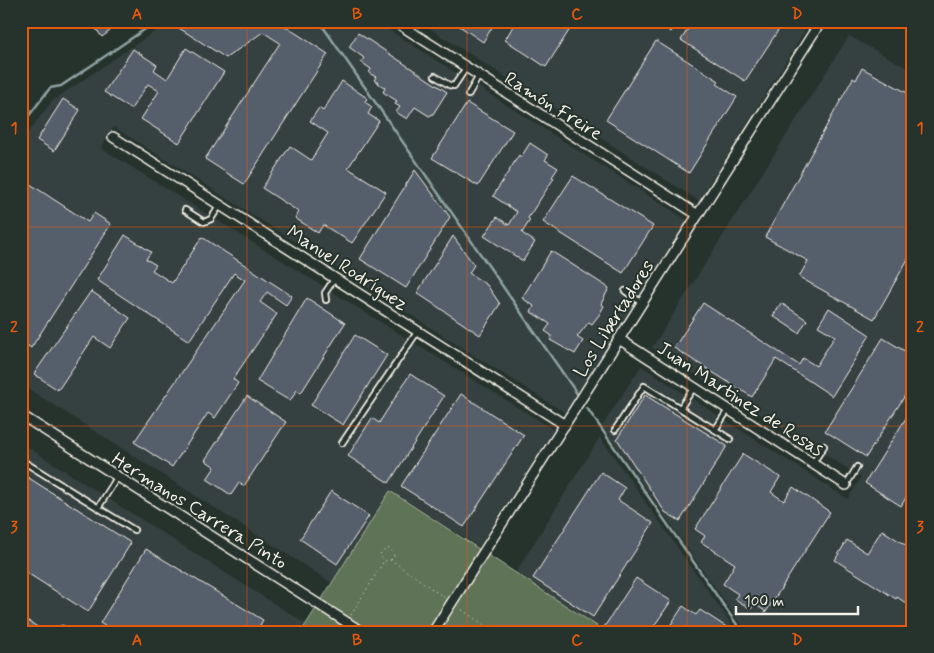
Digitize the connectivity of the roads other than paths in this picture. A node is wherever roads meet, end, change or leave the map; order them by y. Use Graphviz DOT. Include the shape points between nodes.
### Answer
graph roads {
  1 [pos="394,21"];
  2 [pos="802,21"];
  3 [pos="821,21"];
  4 [pos="816,30"];
  5 [pos="466,68"];
  6 [pos="435,76"];
  7 [pos="479,76"];
  8 [pos="468,95"];
  9 [pos="113,137"];
  10 [pos="220,205"];
  11 [pos="185,210"];
  12 [pos="698,215"];
  13 [pos="335,278"];
  14 [pos="625,292"];
  15 [pos="326,300"];
  16 [pos="642,303"];
  17 [pos="418,331"];
  18 [pos="619,339"];
  19 [pos="694,387"];
  20 [pos="681,407"];
  21 [pos="728,409"];
  22 [pos="21,415"];
  23 [pos="565,425"];
  24 [pos="615,430"];
  25 [pos="715,430"];
  26 [pos="730,439"];
  27 [pos="342,443"];
  28 [pos="824,446"];
  29 [pos="21,460"];
  30 [pos="813,463"];
  31 [pos="857,467"];
  32 [pos="118,476"];
  33 [pos="846,485"];
  34 [pos="98,508"];
  35 [pos="134,530"];
  36 [pos="362,632"];
  37 [pos="433,632"];
  1 -- 5 [label="street, Ramón Freire"];
  2 -- 4 [label="lane"];
  3 -- 4 [label="street, Los Libertadores"];
  4 -- 12 [label="street, Los Libertadores"];
  5 -- 6 [label="lane" via="454,86"];
  5 -- 7 [label="street, Ramón Freire"];
  7 -- 8 [label="lane"];
  7 -- 12 [label="street, Ramón Freire"];
  9 -- 10 [label="street, Manuel Rodríguez"];
  10 -- 11 [label="lane" via="211,219 204,222"];
  10 -- 13 [label="street, Manuel Rodríguez"];
  12 -- 16 [label="street, Los Libertadores"];
  13 -- 15 [label="lane" via="325,293"];
  13 -- 17 [label="street, Manuel Rodríguez"];
  14 -- 16 [label="lane"];
  16 -- 18 [label="street, Los Libertadores"];
  17 -- 23 [label="street, Manuel Rodríguez"];
  17 -- 27 [label="lane"];
  18 -- 19 [label="street, Juan Martinez de Rosas"];
  18 -- 23 [label="street, Los Libertadores"];
  19 -- 20 [label="lane"];
  19 -- 21 [label="street, Juan Martinez de Rosas"];
  20 -- 24 [label="lane" via="644,386"];
  20 -- 25 [label="lane"];
  21 -- 25 [label="lane"];
  21 -- 30 [label="street, Juan Martinez de Rosas"];
  22 -- 32 [label="street, Hermanos Carrera Pinto"];
  23 -- 37 [label="street, Los Libertadores"];
  25 -- 26 [label="lane"];
  28 -- 30 [label="lane"];
  29 -- 34 [label="lane"];
  30 -- 33 [label="street, Juan Martinez de Rosas"];
  31 -- 33 [label="lane"];
  32 -- 34 [label="lane"];
  32 -- 36 [label="street, Hermanos Carrera Pinto"];
  34 -- 35 [label="lane"];
}
